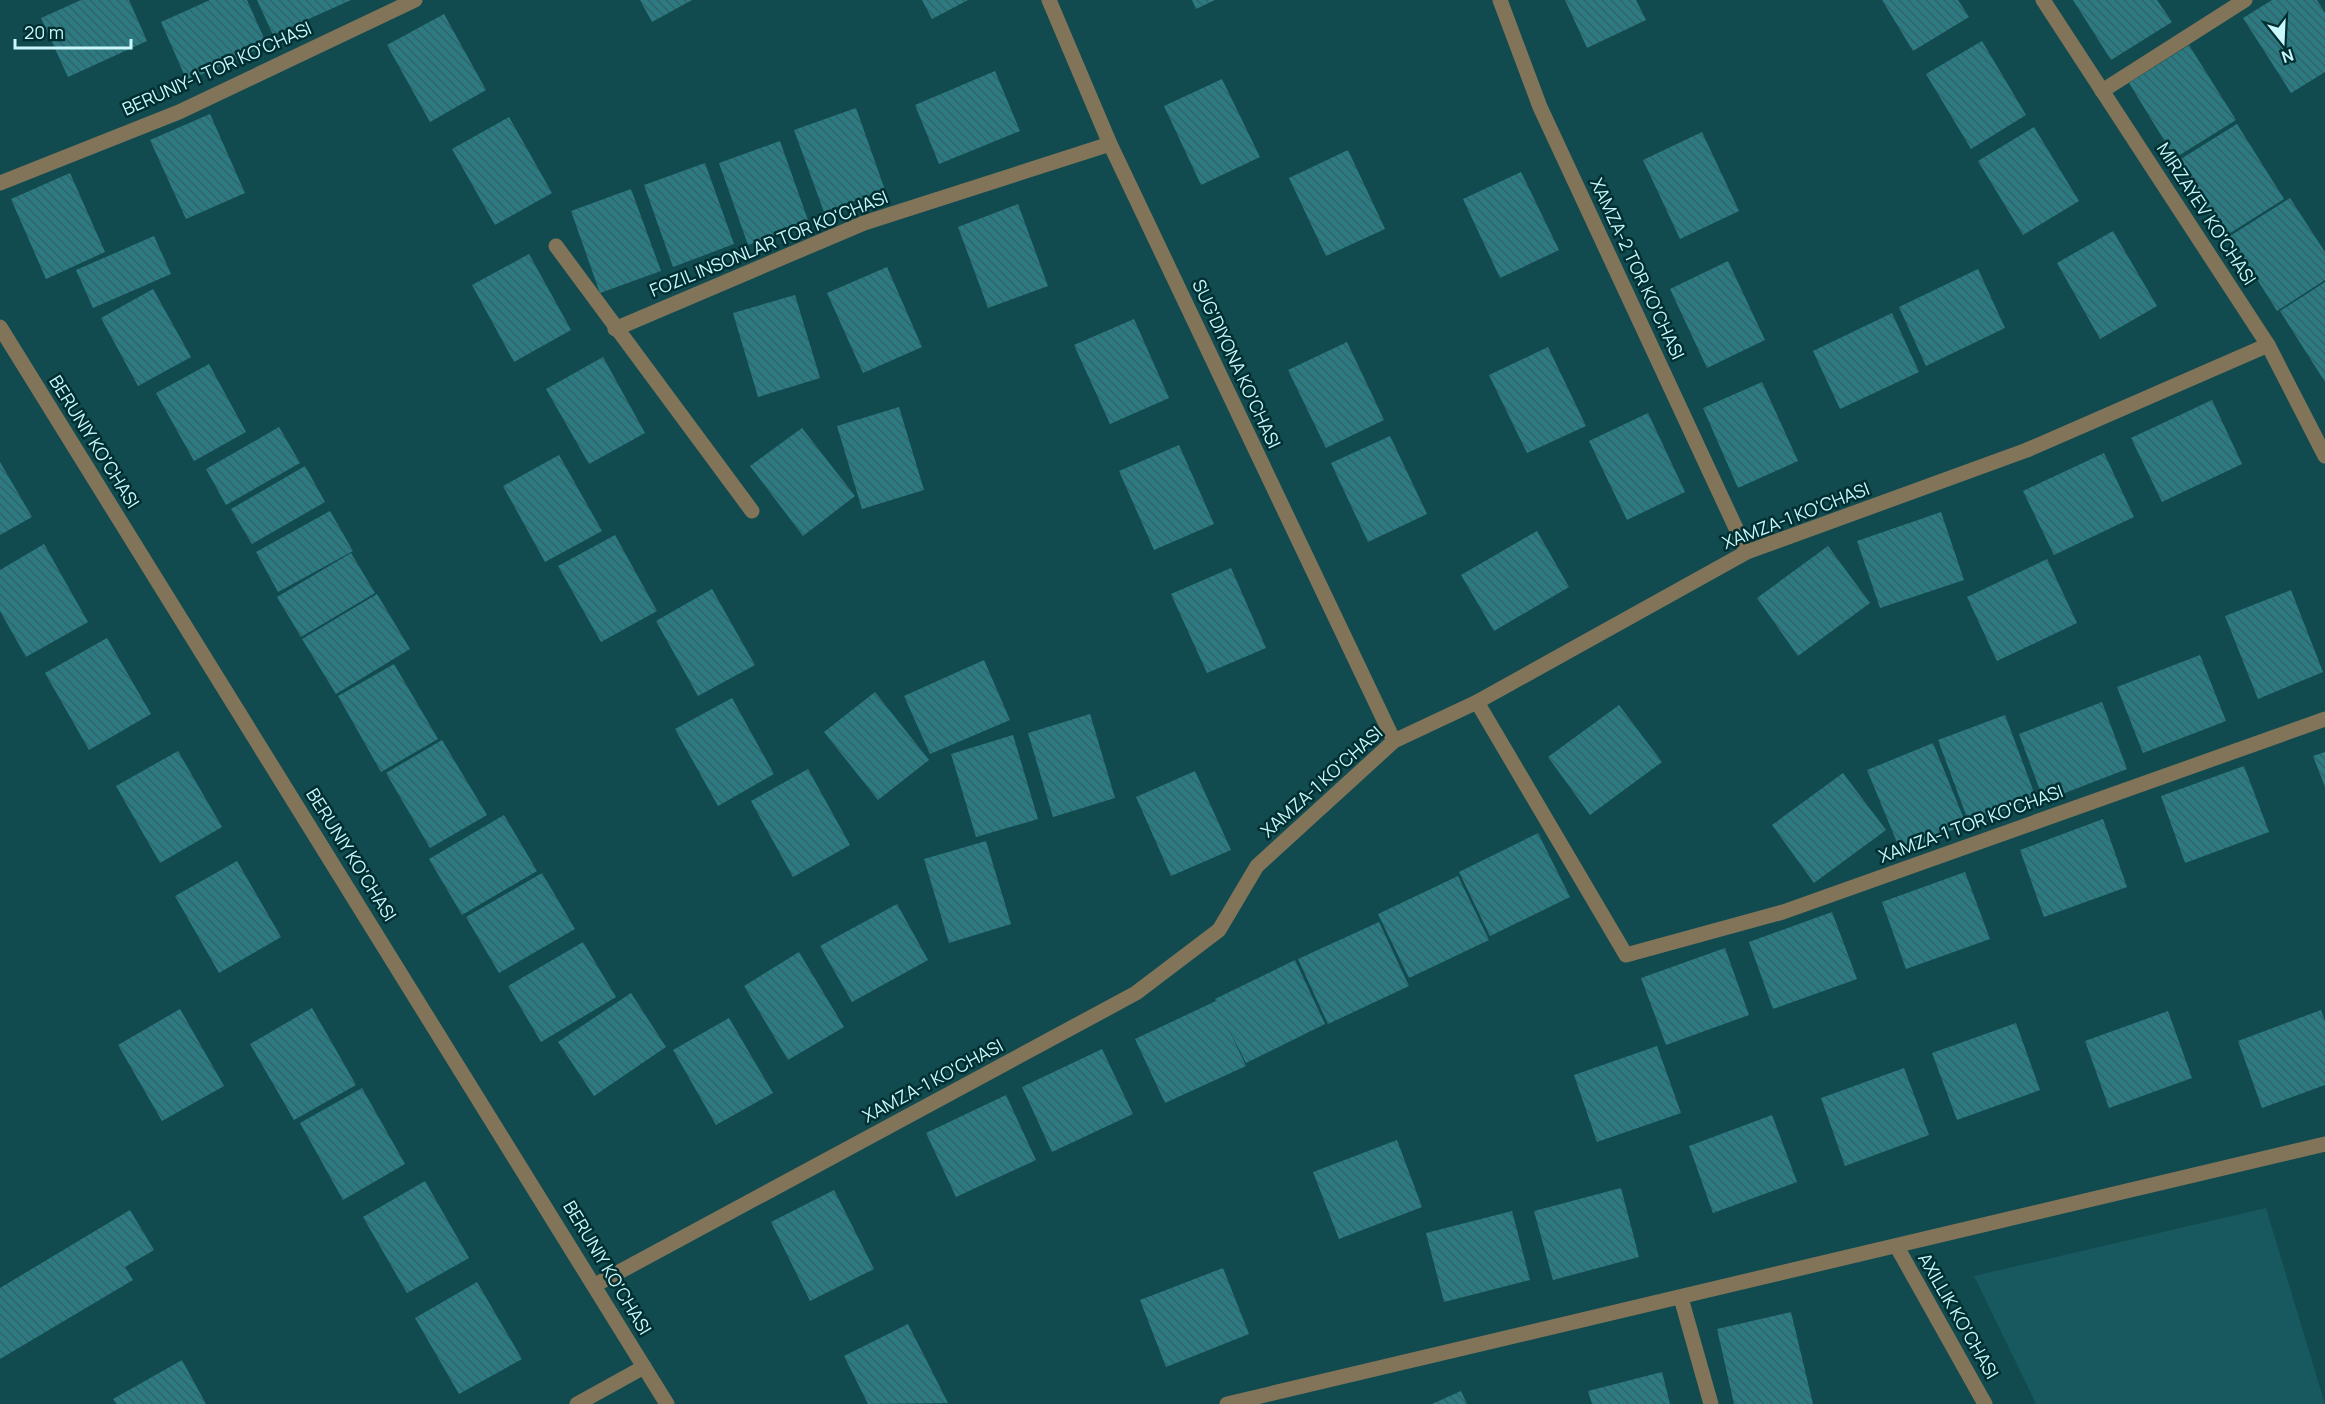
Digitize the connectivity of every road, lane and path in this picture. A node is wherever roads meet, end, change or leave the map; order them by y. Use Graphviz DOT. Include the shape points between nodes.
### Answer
graph roads {
  1 [pos="415,0"];
  2 [pos="1049,0"];
  3 [pos="1500,0"];
  4 [pos="2043,0"];
  5 [pos="2245,0"];
  6 [pos="2102,91"];
  7 [pos="1110,144"];
  8 [pos="0,183"];
  9 [pos="556,246"];
  10 [pos="0,327"];
  11 [pos="615,329"];
  12 [pos="2268,345"];
  13 [pos="2325,456"];
  14 [pos="752,511"];
  15 [pos="1747,552"];
  16 [pos="1478,702"];
  17 [pos="2325,719"];
  18 [pos="1394,741"];
  19 [pos="2325,1144"];
  20 [pos="1897,1247"];
  21 [pos="595,1285"];
  22 [pos="1681,1298"];
  23 [pos="644,1367"];
  24 [pos="577,1404"];
  25 [pos="667,1404"];
  26 [pos="1227,1404"];
  27 [pos="1711,1404"];
  28 [pos="1985,1404"];
  1 -- 8 [label="street, BERUNIY-1 TOR KO'CHASI" via="179,112"];
  2 -- 7 [label="street, SUG'DIYONA KO'CHASI"];
  3 -- 15 [label="street, XAMZA-2 TOR KO'CHASI" via="1540,107"];
  4 -- 6 [label="street, MIRZAYEV KO'CHASI"];
  5 -- 6 [label="street"];
  6 -- 12 [label="street, MIRZAYEV KO'CHASI"];
  7 -- 11 [label="street, FOZIL INSONLAR TOR KO'CHASI" via="864,223"];
  7 -- 18 [label="street, SUG'DIYONA KO'CHASI"];
  9 -- 11 [label="street"];
  10 -- 21 [label="street, BERUNIY KO'CHASI"];
  11 -- 14 [label="street"];
  12 -- 13 [label="street, MIRZAYEV KO'CHASI"];
  12 -- 15 [label="street, XAMZA-1 KO'CHASI" via="2028,450"];
  15 -- 16 [label="street, XAMZA-1 KO'CHASI"];
  16 -- 17 [label="street, XAMZA-1 TOR KO'CHASI" via="1626,955 1783,912"];
  16 -- 18 [label="street, XAMZA-1 KO'CHASI"];
  18 -- 21 [label="street, XAMZA-1 KO'CHASI" via="1257,866 1219,930 1136,993"];
  19 -- 20 [label="street"];
  20 -- 22 [label="street"];
  20 -- 28 [label="street, AXILLIK KO'CHASI"];
  21 -- 23 [label="street, BERUNIY KO'CHASI"];
  22 -- 26 [label="street"];
  22 -- 27 [label="street"];
  23 -- 24 [label="street"];
  23 -- 25 [label="street, BERUNIY KO'CHASI"];
}
